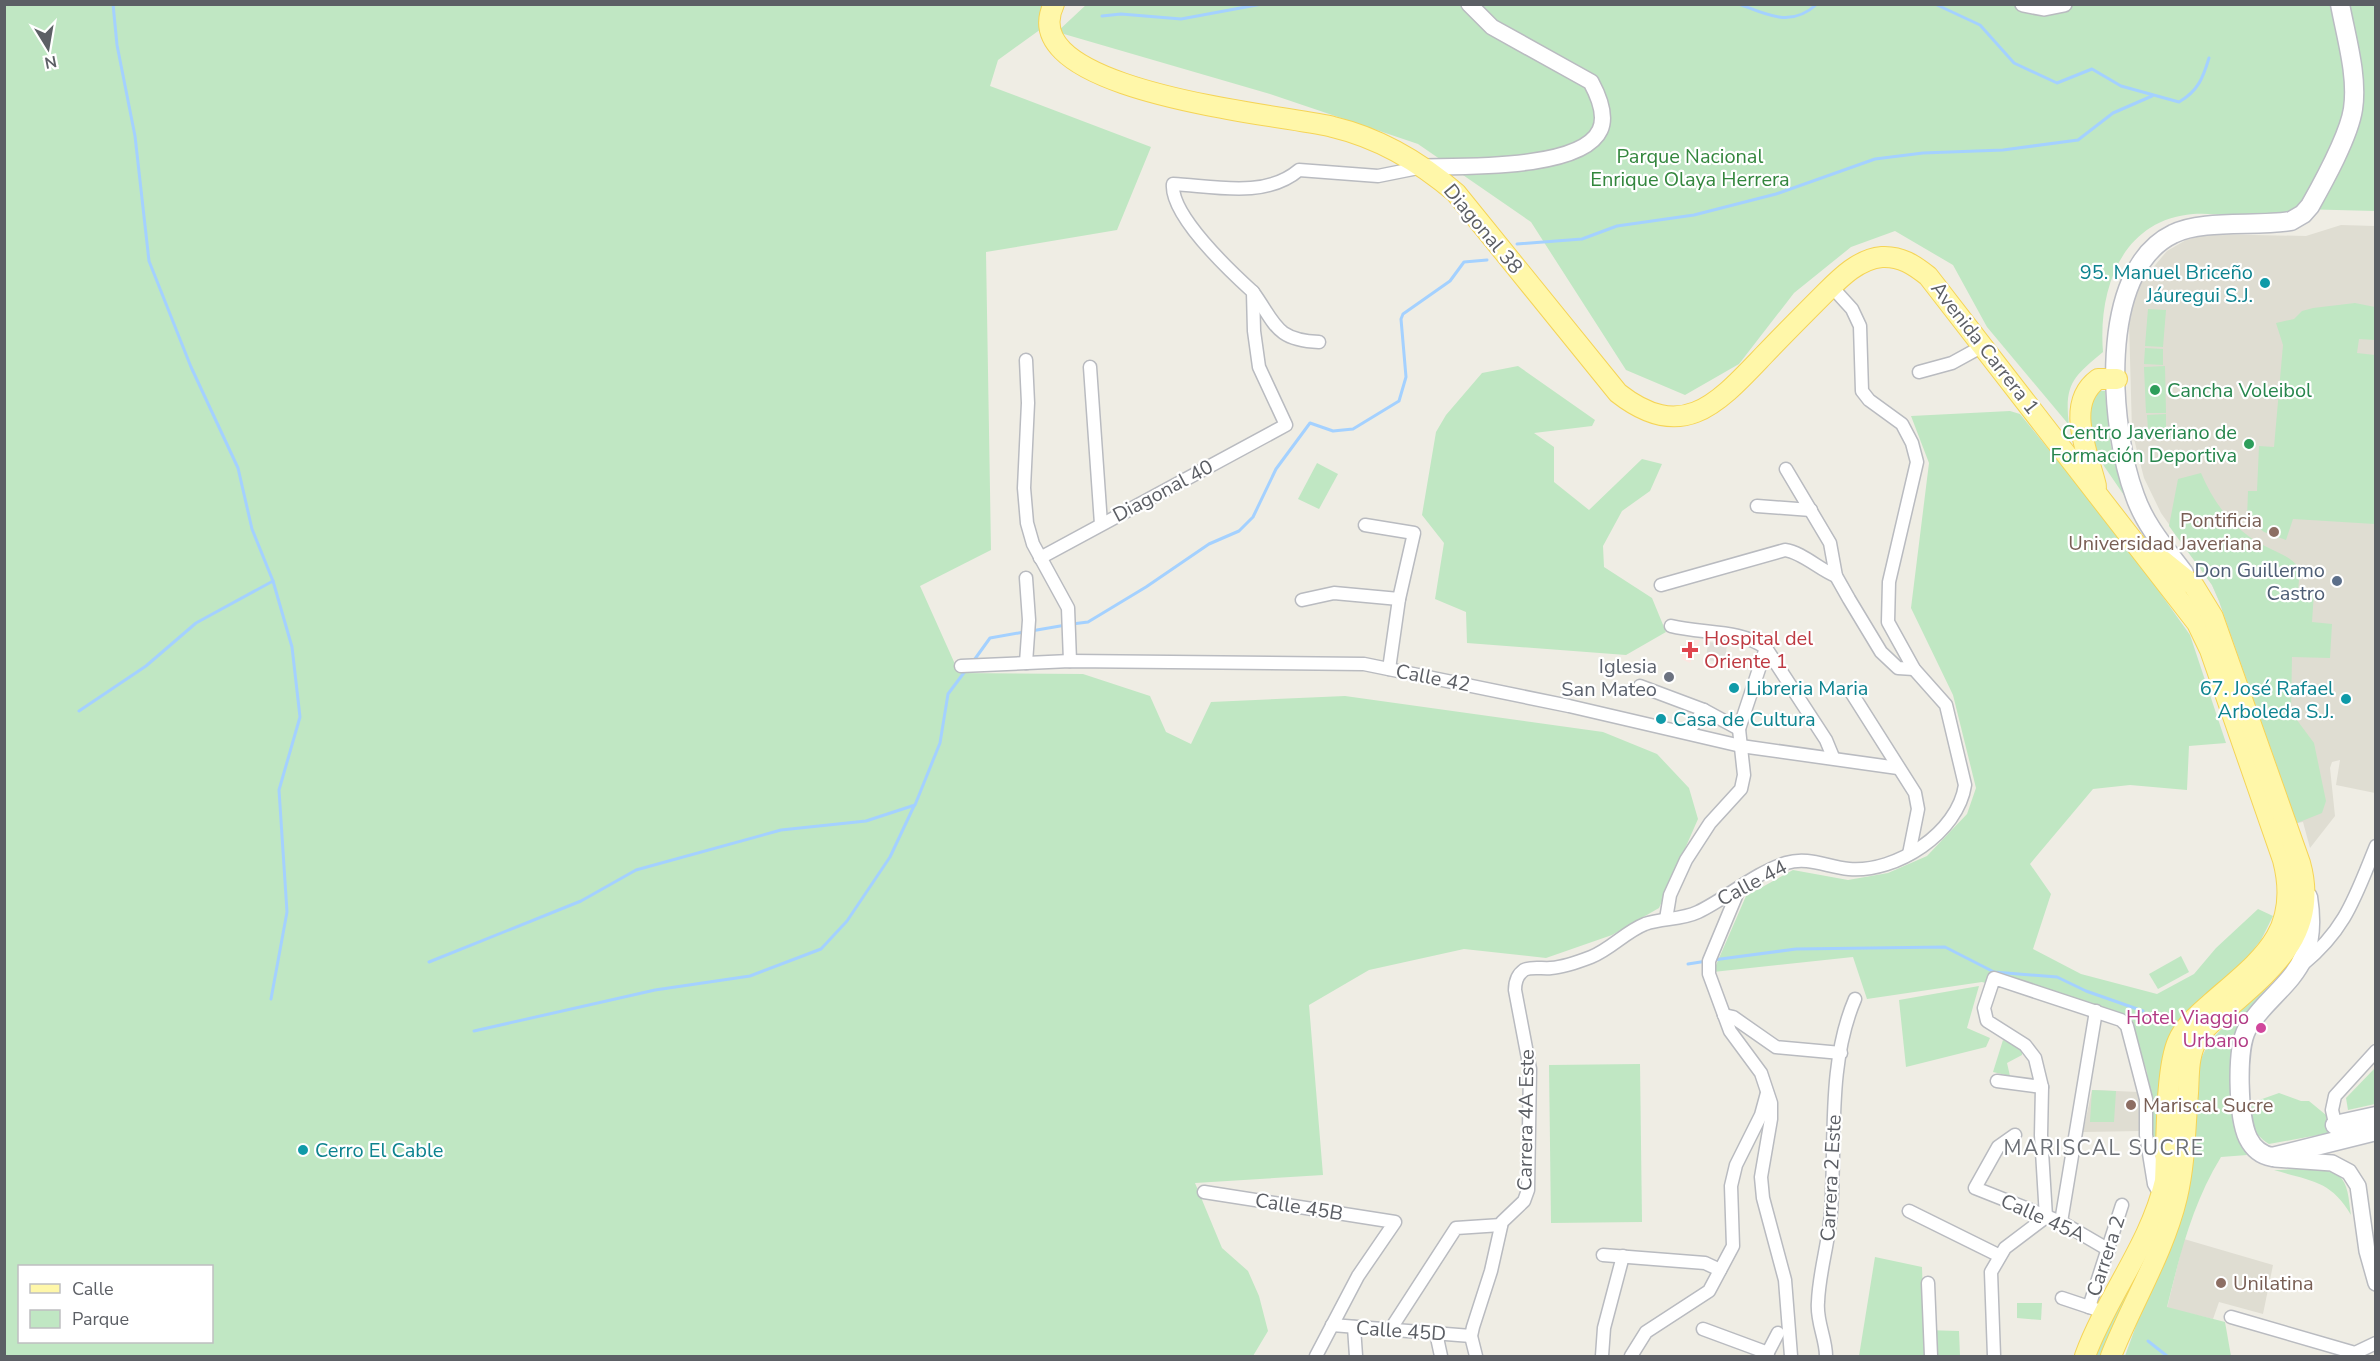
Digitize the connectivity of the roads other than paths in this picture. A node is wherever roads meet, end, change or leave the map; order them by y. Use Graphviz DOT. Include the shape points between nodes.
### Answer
graph roads {
  1 [pos="1054,4"];
  2 [pos="1469,4"];
  3 [pos="2023,4"];
  4 [pos="2064,4"];
  5 [pos="2340,4"];
  6 [pos="2351,4"];
  7 [pos="2346,40"];
  8 [pos="1423,167"];
  9 [pos="1832,286"];
  10 [pos="1253,292"];
  11 [pos="1319,342"];
  12 [pos="1983,346"];
  13 [pos="1026,360"];
  14 [pos="1090,367"];
  15 [pos="1919,372"];
  16 [pos="2117,379"];
  17 [pos="1786,469"];
  18 [pos="2097,492"];
  19 [pos="1757,506"];
  20 [pos="1811,510"];
  21 [pos="1101,525"];
  22 [pos="1365,525"];
  23 [pos="2132,535"];
  24 [pos="1040,558"];
  25 [pos="1836,576"];
  26 [pos="1026,578"];
  27 [pos="1661,585"];
  28 [pos="2194,586"];
  29 [pos="1399,599"];
  30 [pos="1302,600"];
  31 [pos="1671,626"];
  32 [pos="1766,648"];
  33 [pos="1070,661"];
  34 [pos="1026,663"];
  35 [pos="961,666"];
  36 [pos="1389,669"];
  37 [pos="1914,669"];
  38 [pos="1640,686"];
  39 [pos="1851,692"];
  40 [pos="1704,710"];
  41 [pos="1739,729"];
  42 [pos="1688,732"];
  43 [pos="1741,746"];
  44 [pos="1833,757"];
  45 [pos="1898,768"];
  46 [pos="2376,846"];
  47 [pos="1909,854"];
  48 [pos="2304,878"];
  49 [pos="1739,889"];
  50 [pos="1666,920"];
  51 [pos="2296,970"];
  52 [pos="1517,978"];
  53 [pos="1855,999"];
  54 [pos="2096,1011"];
  55 [pos="1724,1015"];
  56 [pos="2376,1051"];
  57 [pos="1841,1053"];
  58 [pos="1997,1081"];
  59 [pos="2042,1087"];
  60 [pos="1768,1089"];
  61 [pos="2376,1116"];
  62 [pos="2376,1131"];
  63 [pos="2337,1133"];
  64 [pos="2014,1135"];
  65 [pos="2265,1156"];
  66 [pos="1204,1192"];
  67 [pos="2162,1197"];
  68 [pos="2122,1205"];
  69 [pos="1909,1211"];
  70 [pos="2046,1217"];
  71 [pos="2061,1222"];
  72 [pos="1501,1225"];
  73 [pos="2109,1250"];
  74 [pos="1603,1255"];
  75 [pos="1998,1255"];
  76 [pos="1623,1256"];
  77 [pos="1720,1270"];
  78 [pos="1928,1283"];
  79 [pos="2376,1283"];
  80 [pos="2062,1299"];
  81 [pos="2098,1310"];
  82 [pos="2230,1317"];
  83 [pos="1332,1325"];
  84 [pos="1354,1327"];
  85 [pos="1703,1329"];
  86 [pos="1390,1330"];
  87 [pos="1778,1332"];
  88 [pos="1436,1333"];
  89 [pos="1471,1336"];
  90 [pos="2376,1343"];
  91 [pos="1767,1355"];
  92 [pos="2355,1355"];
  93 [pos="1316,1356"];
  94 [pos="1356,1356"];
  95 [pos="1441,1356"];
  96 [pos="1476,1356"];
  97 [pos="1602,1356"];
  98 [pos="1631,1356"];
  99 [pos="1791,1356"];
  100 [pos="1826,1356"];
  101 [pos="1931,1356"];
  102 [pos="1994,1356"];
  103 [pos="2085,1356"];
  104 [pos="2111,1356"];
  1 -- 8 [label="main road, Diagonal 38" via="1051,24 1060,47 1079,63 1134,88 1217,109 1332,126 1387,146"];
  2 -- 8 [label="street" via="1492,27 1591,82 1602,110 1601,129 1580,150 1562,155 1501,164"];
  3 -- 4 [label="street" via="2044,8"];
  5 -- 7 [label="main road"];
  6 -- 7 [label="main road"];
  7 -- 16 [label="main road" via="2354,95 2351,117 2310,206 2298,218 2284,222 2173,233 2148,254 2134,273 2122,303"];
  8 -- 9 [label="main road, Diagonal 38" via="1456,193 1618,393 1652,413 1694,414 1725,396"];
  8 -- 10 [label="street" via="1378,176 1299,170 1288,180 1249,188 1217,190 1173,184 1184,216"];
  9 -- 12 [label="main road, Avenida Carrera 1" via="1867,260 1882,257 1910,263 1928,276"];
  9 -- 37 [label="street, Calle 44" via="1852,309 1860,326 1862,391 1902,424 1915,449 1917,462 1887,602 1893,635"];
  10 -- 11 [label="street" via="1276,329 1298,341"];
  10 -- 21 [label="street, Diagonal 40" via="1259,367 1287,425"];
  12 -- 15 [label="street" via="1952,363"];
  12 -- 18 [label="main road, Avenida Carrera 1"];
  13 -- 24 [label="street" via="1024,488 1027,523"];
  14 -- 21 [label="street"];
  16 -- 18 [label="main road" via="2098,379 2080,403 2080,420"];
  16 -- 28 [label="main road" via="2119,437 2134,496 2147,522"];
  17 -- 20 [label="street"];
  18 -- 23 [label="main road, Avenida Carrera 1"];
  19 -- 20 [label="street"];
  20 -- 25 [label="street" via="1830,543"];
  21 -- 24 [label="street, Diagonal 40"];
  22 -- 29 [label="street" via="1414,533"];
  23 -- 28 [label="main road, Avenida Carrera 1"];
  23 -- 67 [label="main road, Avenida Carrera 1" via="2204,636 2283,860 2289,899 2287,915 2272,945 2193,1019 2178,1041 2172,1067"];
  24 -- 33 [label="street" via="1068,608"];
  25 -- 27 [label="street" via="1792,550 1785,550"];
  25 -- 37 [label="street" via="1881,652 1898,668"];
  26 -- 34 [label="street"];
  28 -- 48 [label="main road, Avenida Carrera 1" via="2220,635"];
  29 -- 30 [label="street" via="1334,593"];
  29 -- 36 [label="street"];
  31 -- 32 [label="street" via="1753,639"];
  32 -- 41 [label="street"];
  32 -- 44 [label="street"];
  33 -- 34 [label="street, Calle 42"];
  33 -- 36 [label="street, Calle 42" via="1347,663"];
  34 -- 35 [label="street, Calle 42"];
  36 -- 42 [label="street, Calle 42"];
  37 -- 47 [label="street, Calle 44" via="1946,705 1965,785 1954,815 1930,840"];
  38 -- 40 [label="street"];
  39 -- 45 [label="street"];
  40 -- 41 [label="street"];
  40 -- 42 [label="street"];
  41 -- 43 [label="street"];
  42 -- 43 [label="street, Calle 42"];
  43 -- 44 [label="street, Calle 42"];
  43 -- 50 [label="street" via="1741,789 1710,823 1686,860 1670,895"];
  44 -- 45 [label="street, Calle 42"];
  45 -- 47 [label="street" via="1917,801"];
  46 -- 51 [label="street" via="2343,923 2323,948"];
  47 -- 49 [label="street, Calle 44" via="1857,869 1799,860"];
  48 -- 51 [label="main road" via="2310,927"];
  48 -- 104 [label="main road, Avenida Carrera 1" via="2302,915 2288,949 2195,1043 2177,1198 2167,1231"];
  49 -- 50 [label="street, Calle 44" via="1698,912"];
  49 -- 55 [label="street" via="1709,961 1709,974"];
  50 -- 52 [label="street, Calle 44" via="1633,930 1588,958 1553,968 1528,968"];
  51 -- 65 [label="main road" via="2252,1022 2239,1054 2246,1131 2252,1144"];
  52 -- 72 [label="street, Carrera 4A Este" via="1515,990 1530,1069 1528,1190 1524,1201 1506,1215"];
  53 -- 57 [label="street, Carrera 2 Este" via="1845,1022"];
  54 -- 59 [label="street" via="1994,978 1984,1008 1987,1021 2025,1045 2035,1058"];
  54 -- 67 [label="street" via="2121,1020 2131,1031 2146,1099 2146,1135 2154,1184"];
  54 -- 71 [label="street"];
  55 -- 57 [label="street" via="1733,1017 1776,1047"];
  55 -- 60 [label="street"];
  56 -- 63 [label="street" via="2337,1091 2332,1105"];
  57 -- 100 [label="street, Carrera 2 Este" via="1831,1214 1817,1303"];
  58 -- 59 [label="street"];
  59 -- 70 [label="street"];
  60 -- 77 [label="street" via="1761,1115 1736,1165 1730,1205 1733,1246"];
  60 -- 99 [label="street" via="1771,1119 1761,1178 1762,1198 1785,1280"];
  61 -- 63 [label="main road"];
  62 -- 63 [label="main road"];
  63 -- 65 [label="main road" via="2280,1156"];
  64 -- 70 [label="street, Calle 45A" via="1998,1147 1975,1188"];
  65 -- 79 [label="street" via="2332,1163 2349,1172 2358,1186 2367,1251"];
  66 -- 83 [label="street, Calle 45B" via="1395,1222 1358,1276"];
  67 -- 81 [label="main road, Avenida Carrera 1" via="2139,1252"];
  68 -- 73 [label="street, Carrera 2"];
  69 -- 75 [label="street"];
  70 -- 71 [label="street, Calle 45A"];
  70 -- 75 [label="street"];
  71 -- 73 [label="street, Calle 45A"];
  72 -- 86 [label="street" via="1456,1228"];
  72 -- 89 [label="street"];
  73 -- 81 [label="street, Carrera 2"];
  74 -- 76 [label="street"];
  75 -- 102 [label="street" via="1989,1282"];
  76 -- 77 [label="street" via="1705,1263"];
  76 -- 97 [label="street" via="1604,1328"];
  77 -- 98 [label="street" via="1709,1292 1646,1332"];
  78 -- 101 [label="street"];
  80 -- 81 [label="street"];
  81 -- 103 [label="main road, Avenida Carrera 1"];
  82 -- 92 [label="street"];
  83 -- 84 [label="street, Calle 45D"];
  83 -- 93 [label="street"];
  84 -- 86 [label="street, Calle 45D"];
  84 -- 94 [label="street"];
  85 -- 91 [label="street"];
  86 -- 88 [label="street, Calle 45D"];
  87 -- 91 [label="street"];
  88 -- 89 [label="street, Calle 45D"];
  88 -- 95 [label="street"];
  89 -- 96 [label="street"];
  90 -- 92 [label="street"];
}
